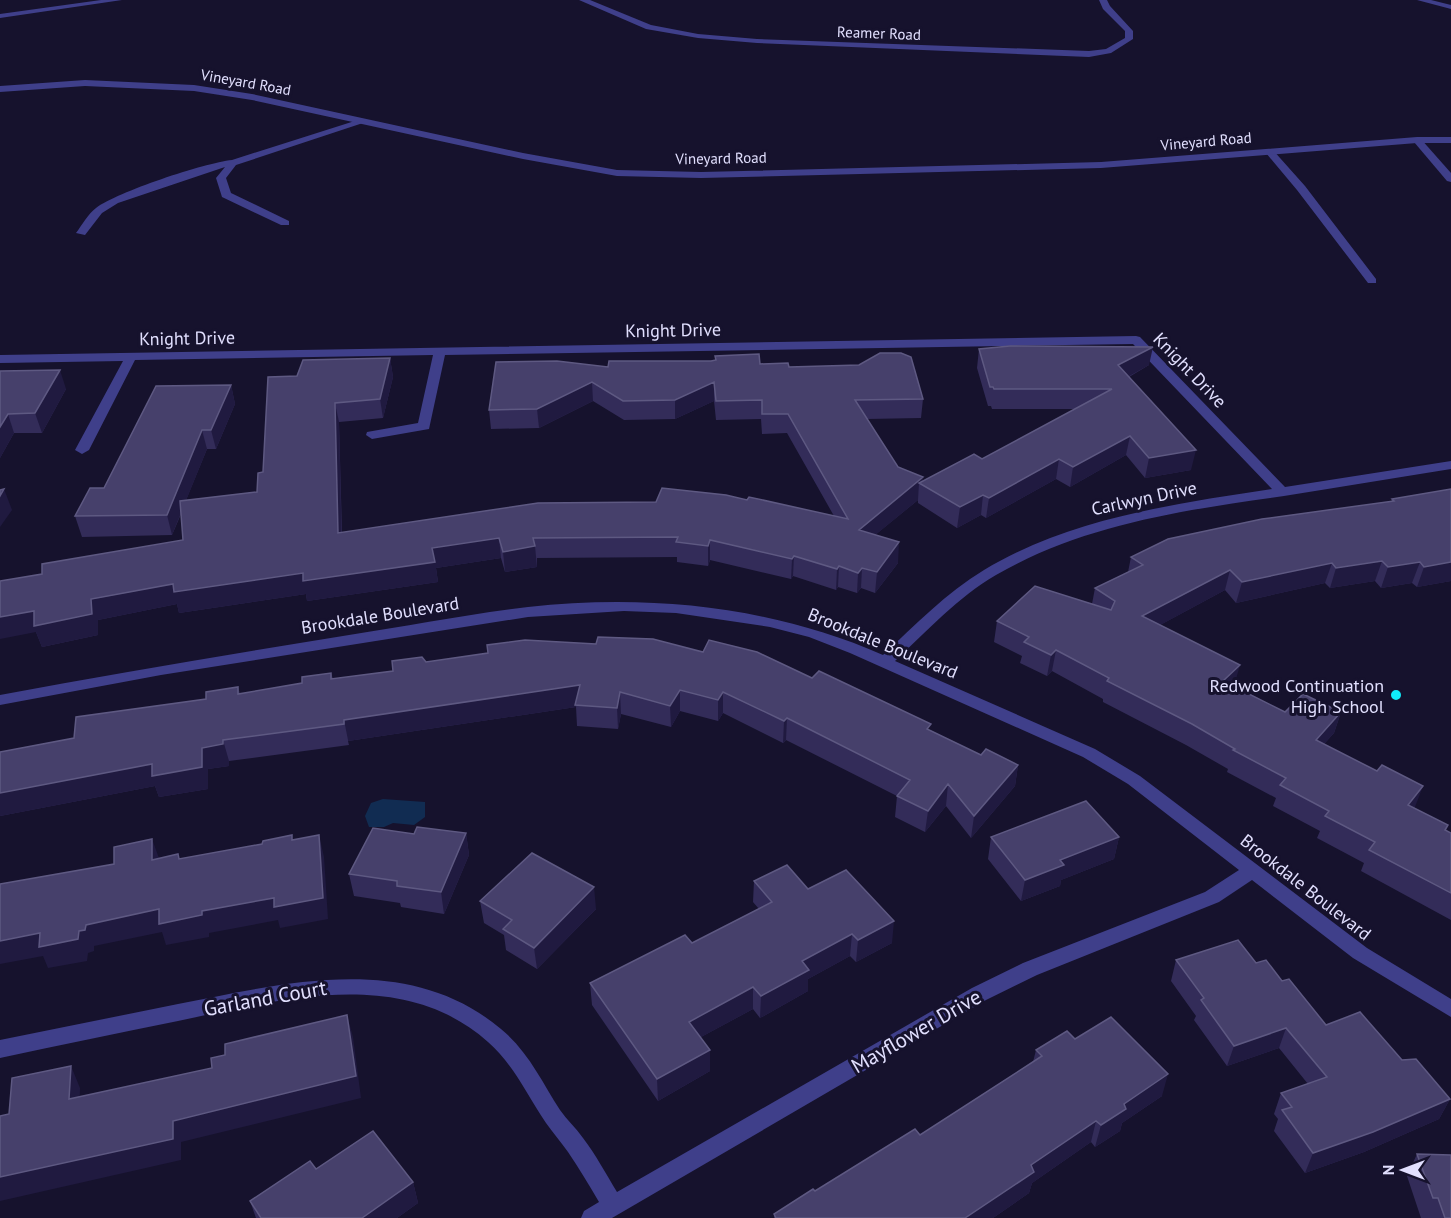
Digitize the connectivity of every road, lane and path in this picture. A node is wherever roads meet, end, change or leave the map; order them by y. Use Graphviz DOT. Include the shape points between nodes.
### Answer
graph roads {
  1 [pos="118,0"];
  2 [pos="583,0"];
  3 [pos="1102,0"];
  4 [pos="1420,0"];
  5 [pos="1451,7"];
  6 [pos="0,16"];
  7 [pos="0,89"];
  8 [pos="364,121"];
  9 [pos="1417,140"];
  10 [pos="1451,140"];
  11 [pos="1269,151"];
  12 [pos="232,163"];
  13 [pos="1451,179"];
  14 [pos="285,223"];
  15 [pos="81,233"];
  16 [pos="1372,281"];
  17 [pos="440,351"];
  18 [pos="130,358"];
  19 [pos="0,359"];
  20 [pos="372,435"];
  21 [pos="82,450"];
  22 [pos="1451,465"];
  23 [pos="1282,492"];
  24 [pos="885,662"];
  25 [pos="0,700"];
  26 [pos="1252,870"];
  27 [pos="1451,1009"];
  28 [pos="0,1049"];
  29 [pos="613,1206"];
  30 [pos="592,1218"];
  1 -- 6 [label="street"];
  2 -- 3 [label="street, Reamer Road" via="650,27 698,36 1089,54 1108,51 1129,39 1129,31"];
  4 -- 5 [label="street"];
  7 -- 8 [label="street, Vineyard Road" via="85,83 194,88"];
  8 -- 11 [label="street, Vineyard Road" via="618,173 701,175 1101,165"];
  8 -- 12 [label="street"];
  9 -- 10 [label="street, Vineyard Road"];
  9 -- 11 [label="street, Vineyard Road"];
  9 -- 13 [label="street"];
  11 -- 16 [label="street"];
  12 -- 14 [label="street" via="221,178 226,195"];
  12 -- 15 [label="street" via="216,165 114,201 98,211"];
  17 -- 18 [label="street, Knight Drive"];
  17 -- 20 [label="street" via="424,426"];
  17 -- 23 [label="street, Knight Drive" via="1136,340"];
  18 -- 19 [label="street, Knight Drive"];
  18 -- 21 [label="street"];
  22 -- 23 [label="street, Carlwyn Drive"];
  23 -- 24 [label="street, Carlwyn Drive" via="1156,511 1047,543 987,574"];
  24 -- 25 [label="street, Brookdale Boulevard" via="771,622 676,608 624,606 528,612 161,670"];
  24 -- 26 [label="street, Brookdale Boulevard" via="1089,753 1134,780"];
  26 -- 27 [label="street, Brookdale Boulevard" via="1360,953"];
  26 -- 29 [label="street, Mayflower Drive" via="1212,897 1030,969 979,994"];
  28 -- 29 [label="street, Garland Court" via="289,990 331,985 403,990 437,1000 467,1015 517,1059"];
  29 -- 30 [label="street, Mayflower Drive"];
}
